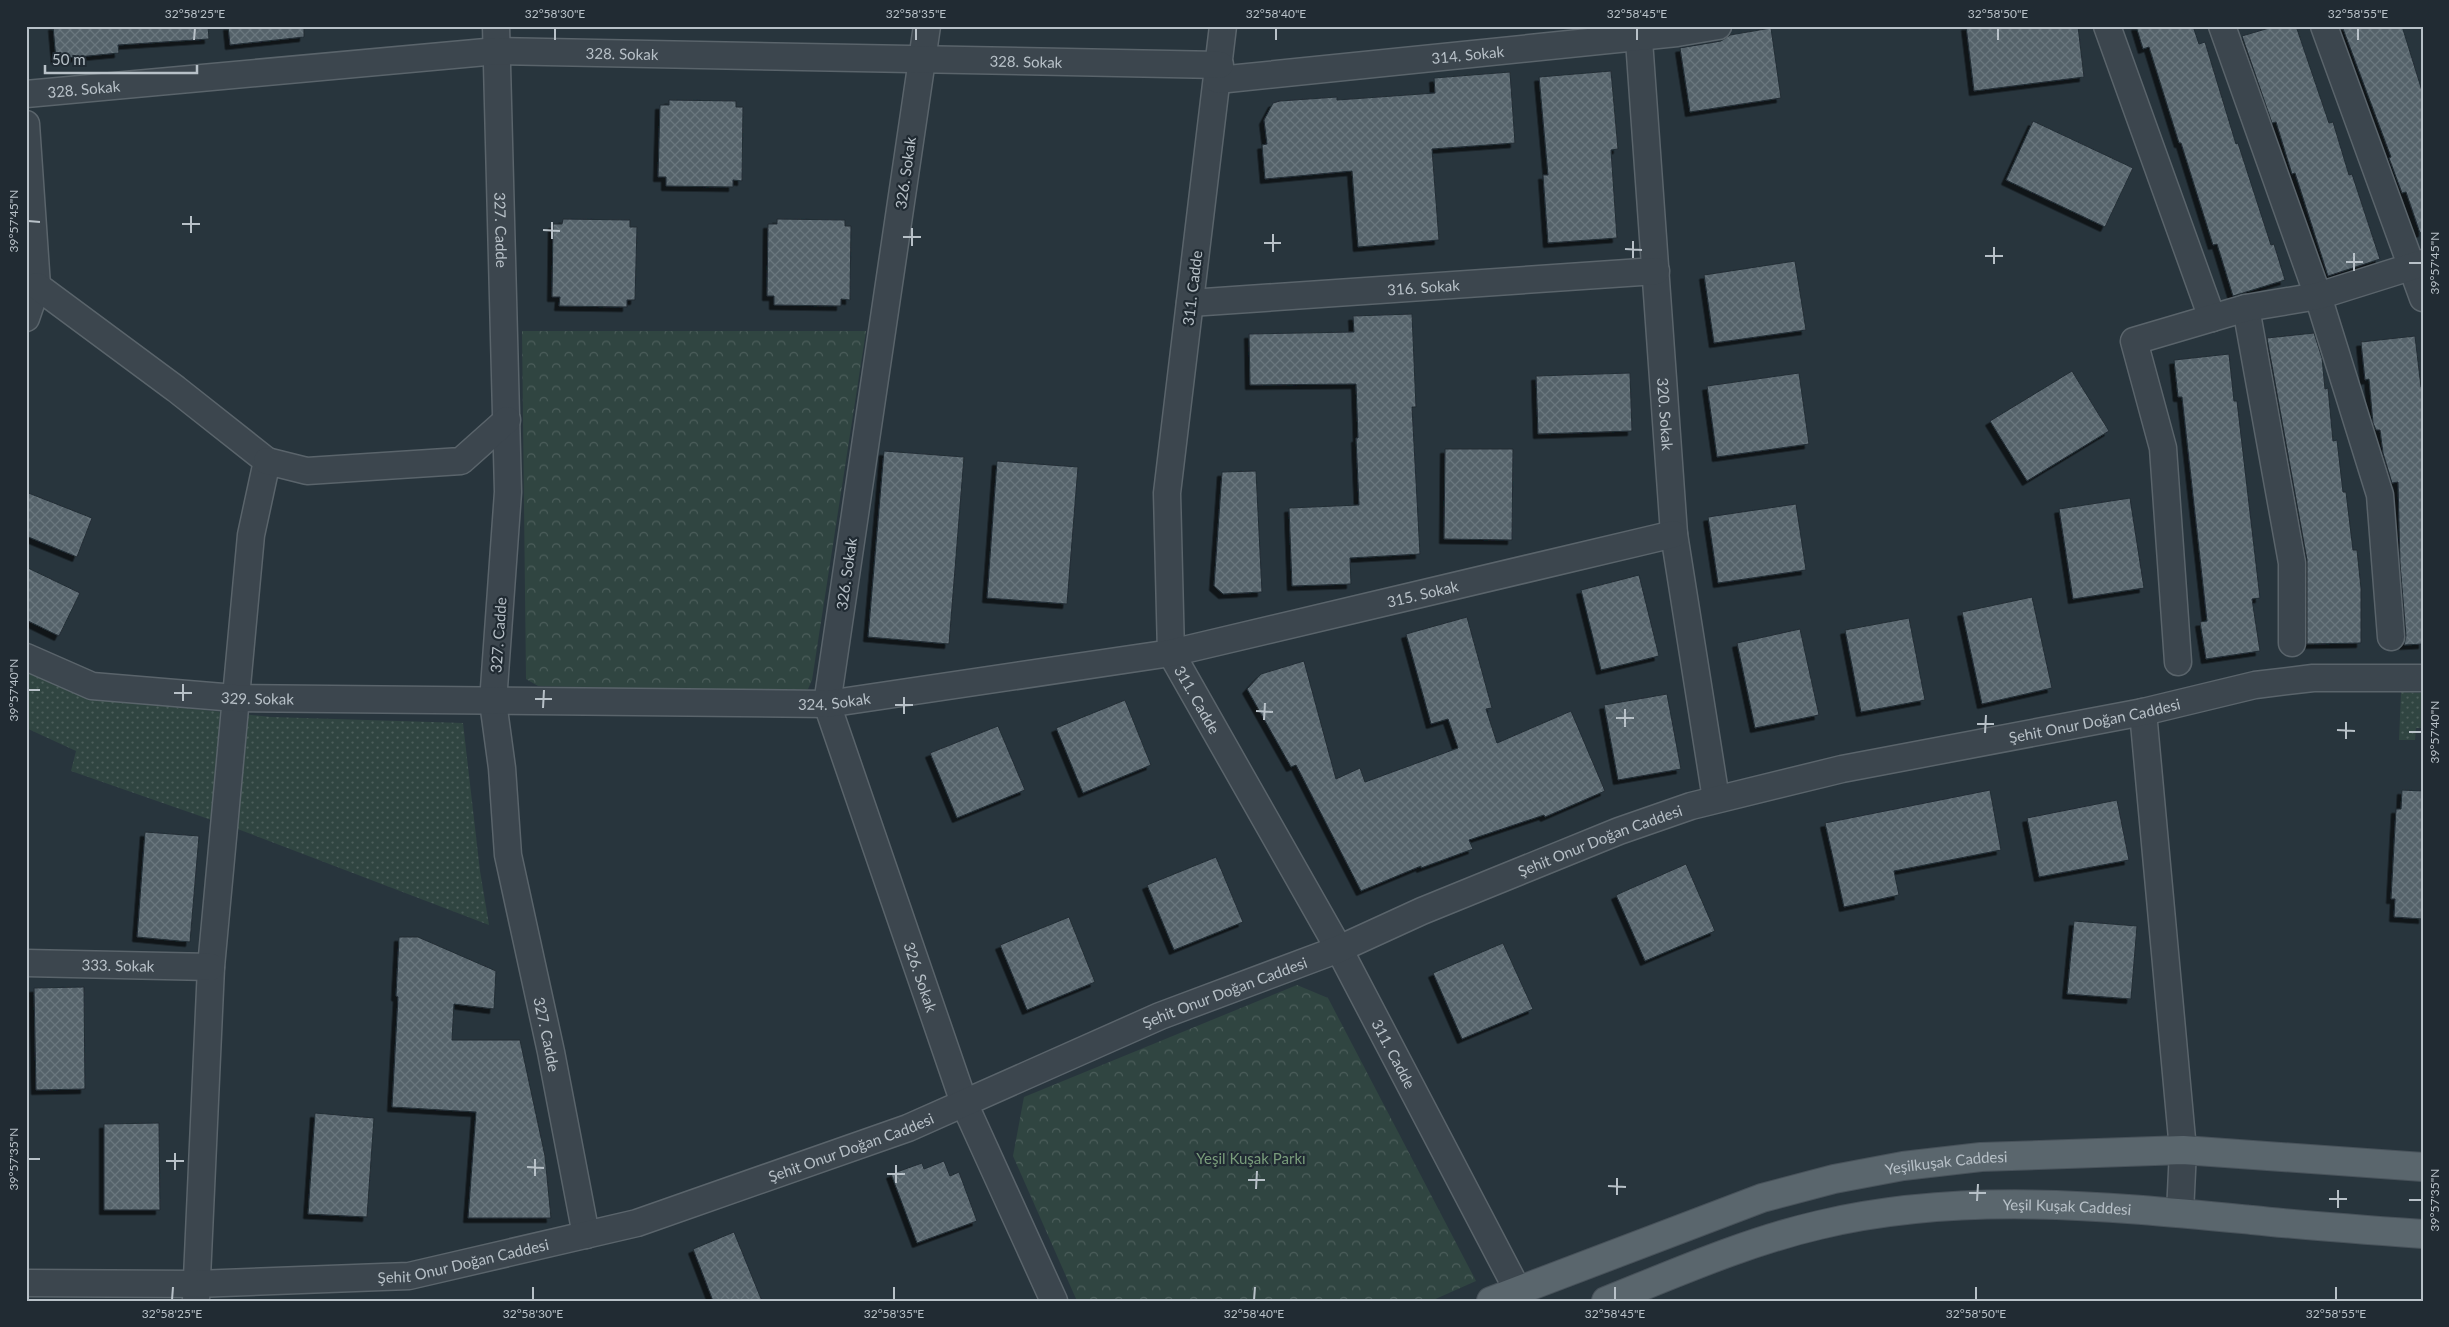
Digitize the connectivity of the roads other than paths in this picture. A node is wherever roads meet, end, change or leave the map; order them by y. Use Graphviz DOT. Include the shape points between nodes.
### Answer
graph roads {
  1 [pos="927,26"];
  2 [pos="1223,26"];
  3 [pos="1715,26"];
  4 [pos="2107,26"];
  5 [pos="2222,26"];
  6 [pos="2324,26"];
  7 [pos="1639,31"];
  8 [pos="497,39"];
  9 [pos="922,60"];
  10 [pos="1219,72"];
  11 [pos="26,94"];
  12 [pos="26,124"];
  13 [pos="2418,265"];
  14 [pos="1656,271"];
  15 [pos="37,286"];
  16 [pos="2318,296"];
  17 [pos="2423,298"];
  18 [pos="1190,303"];
  19 [pos="2246,308"];
  20 [pos="26,318"];
  21 [pos="2212,318"];
  22 [pos="507,420"];
  23 [pos="267,461"];
  24 [pos="1674,534"];
  25 [pos="2391,637"];
  26 [pos="2292,643"];
  27 [pos="1171,653"];
  28 [pos="26,656"];
  29 [pos="2178,662"];
  30 [pos="2423,678"];
  31 [pos="235,698"];
  32 [pos="493,702"];
  33 [pos="827,704"];
  34 [pos="2143,712"];
  35 [pos="1716,799"];
  36 [pos="1339,949"];
  37 [pos="26,963"];
  38 [pos="211,967"];
  39 [pos="964,1103"];
  40 [pos="2183,1150"];
  41 [pos="2423,1167"];
  42 [pos="2180,1213"];
  43 [pos="2423,1234"];
  44 [pos="586,1235"];
  45 [pos="26,1283"];
  46 [pos="196,1292"];
  47 [pos="1518,1295"];
  48 [pos="1054,1301"];
  49 [pos="1491,1301"];
  50 [pos="1606,1301"];
  1 -- 9 [label="street, 326. Sokak"];
  2 -- 10 [label="street, 311. Cadde"];
  3 -- 7 [label="street, 314. Sokak"];
  4 -- 21 [label="street"];
  5 -- 16 [label="street"];
  6 -- 13 [label="street"];
  7 -- 10 [label="street, 314. Sokak"];
  7 -- 14 [label="street, 320. Sokak"];
  8 -- 9 [label="street, 328. Sokak"];
  8 -- 11 [label="street, 328. Sokak"];
  8 -- 22 [label="street, 327. Cadde"];
  9 -- 10 [label="street, 328. Sokak"];
  9 -- 33 [label="street, 326. Sokak"];
  10 -- 18 [label="street, 311. Cadde"];
  12 -- 15 [label="street"];
  13 -- 16 [label="street"];
  13 -- 17 [label="street"];
  14 -- 18 [label="street, 316. Sokak"];
  14 -- 24 [label="street, 320. Sokak"];
  15 -- 20 [label="street"];
  15 -- 23 [label="street"];
  16 -- 19 [label="street"];
  16 -- 25 [label="street" via="2380,495"];
  18 -- 27 [label="street, 311. Cadde" via="1167,493"];
  19 -- 21 [label="street"];
  19 -- 26 [label="street" via="2292,563"];
  21 -- 29 [label="street" via="2134,341 2163,448"];
  22 -- 23 [label="street" via="461,461 307,471"];
  22 -- 32 [label="street, 327. Cadde" via="508,492"];
  23 -- 31 [label="street" via="251,535"];
  24 -- 27 [label="street, 315. Sokak"];
  24 -- 35 [label="street, 320. Sokak"];
  27 -- 33 [label="street, 324. Sokak"];
  27 -- 36 [label="street, 311. Cadde"];
  28 -- 31 [label="street, 329. Sokak" via="92,686"];
  30 -- 34 [label="street, Şehit Onur Doğan Caddesi" via="2313,678 2255,685"];
  31 -- 32 [label="street, 329. Sokak"];
  31 -- 38 [label="street"];
  32 -- 33 [label="street, 324. Sokak"];
  32 -- 44 [label="street, 327. Cadde" via="502,768 508,855 551,1052"];
  33 -- 39 [label="street, 326. Sokak"];
  34 -- 35 [label="street, Şehit Onur Doğan Caddesi" via="1870,764"];
  34 -- 40 [label="street"];
  35 -- 36 [label="street, Şehit Onur Doğan Caddesi" via="1618,831 1422,911"];
  36 -- 39 [label="street, Şehit Onur Doğan Caddesi" via="1160,1016"];
  36 -- 47 [label="street, 311. Cadde"];
  37 -- 38 [label="street, 333. Sokak"];
  38 -- 46 [label="street"];
  39 -- 44 [label="street, Şehit Onur Doğan Caddesi" via="908,1128 815,1161 637,1223"];
  39 -- 48 [label="street, 326. Sokak"];
  40 -- 41 [label="main road, Yeşilkuşak Caddesi"];
  40 -- 42 [label="street"];
  40 -- 47 [label="main road, Yeşilkuşak Caddesi" via="1981,1157 1903,1166 1834,1179 1762,1198"];
  42 -- 43 [label="main road, Yeşil Kuşak Caddesi"];
  42 -- 50 [label="main road, Yeşil Kuşak Caddesi" via="1977,1204 1859,1217 1819,1225 1731,1252"];
  44 -- 46 [label="street, Şehit Onur Doğan Caddesi" via="409,1276"];
  45 -- 46 [label="street, Şehit Onur Doğan Caddesi"];
  47 -- 49 [label="main road, Yeşilkuşak Caddesi"];
}
